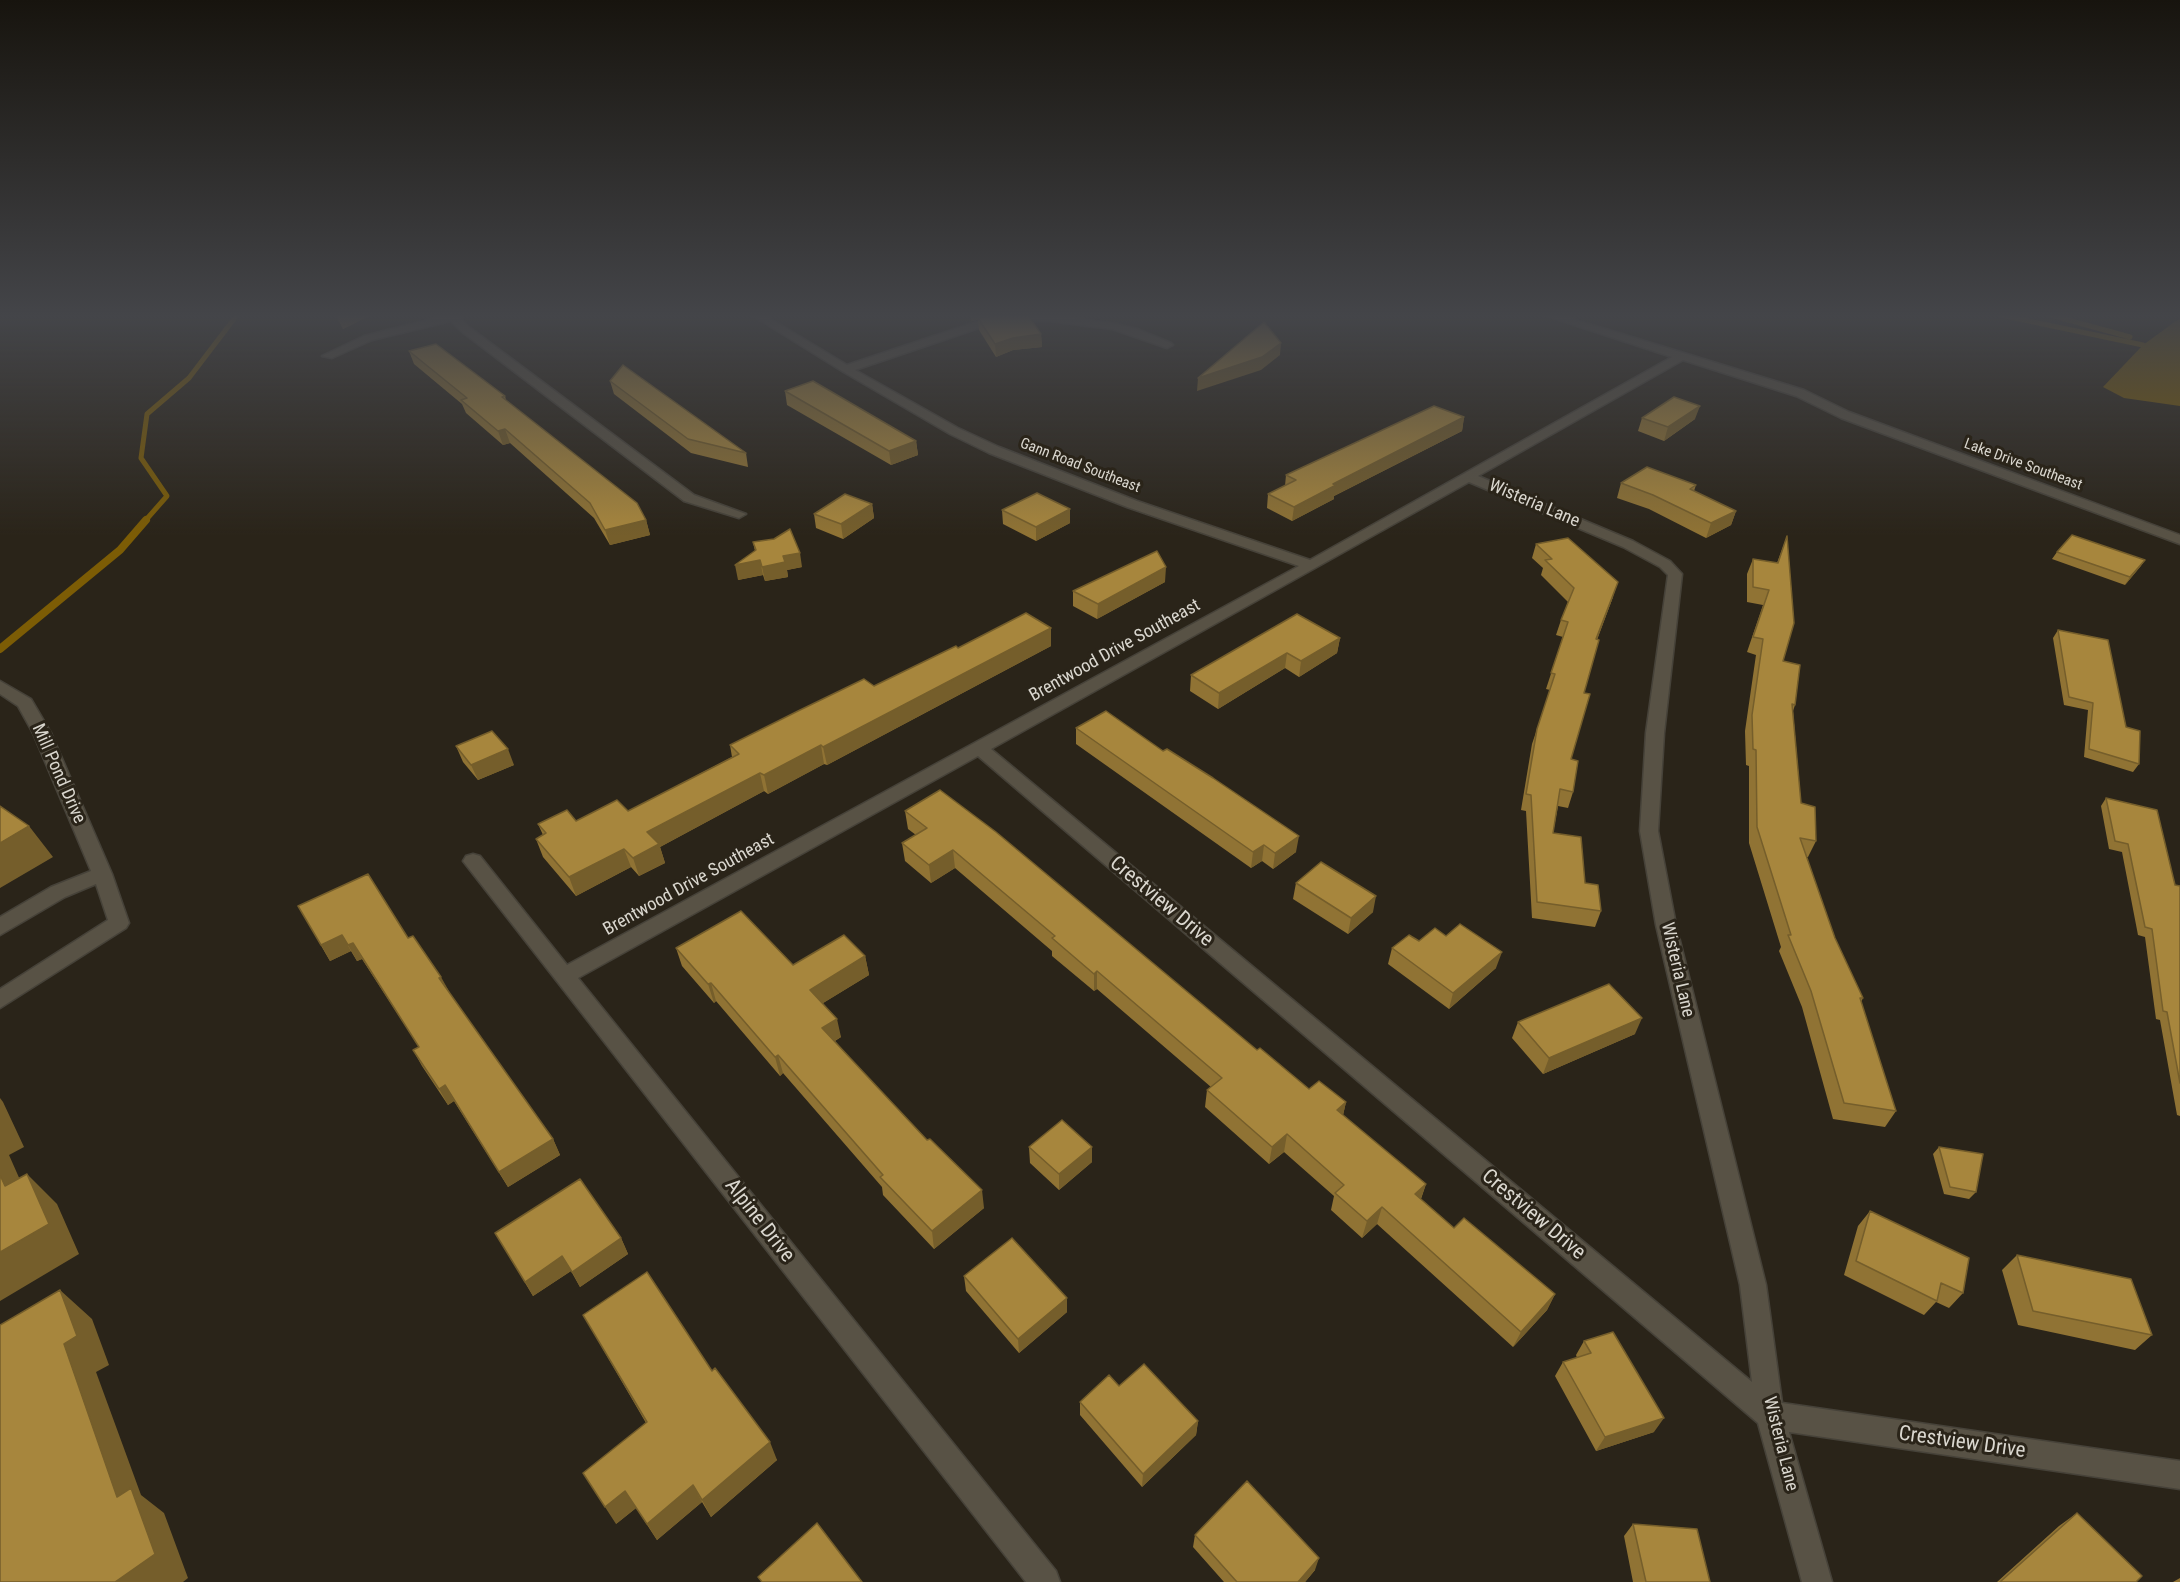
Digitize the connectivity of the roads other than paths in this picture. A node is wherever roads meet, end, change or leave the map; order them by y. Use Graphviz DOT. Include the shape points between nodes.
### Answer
graph roads {
  1 [pos="543,389"];
  2 [pos="881,389"];
  3 [pos="1624,389"];
  4 [pos="1787,389"];
  5 [pos="1468,477"];
  6 [pos="739,514"];
  7 [pos="2180,540"];
  8 [pos="1311,565"];
  9 [pos="0,686"];
  10 [pos="978,748"];
  11 [pos="473,861"];
  12 [pos="102,874"];
  13 [pos="0,927"];
  14 [pos="565,976"];
  15 [pos="0,1000"];
  16 [pos="1770,1415"];
  17 [pos="2180,1475"];
  18 [pos="1046,1582"];
  19 [pos="1817,1582"];
  1 -- 6 [label="street" via="689,498"];
  2 -- 8 [label="street, Gann Road Southeast" via="954,431 1005,454 1132,504"];
  3 -- 5 [label="street, Brentwood Drive Southeast"];
  4 -- 7 [label="street, Lake Drive Southeast" via="1963,461"];
  5 -- 8 [label="street, Brentwood Drive Southeast"];
  5 -- 16 [label="street, Wisteria Lane" via="1628,544 1665,564 1675,574 1655,733 1649,831 1666,926 1753,1285"];
  8 -- 10 [label="street, Brentwood Drive Southeast"];
  9 -- 12 [label="street, Mill Pond Drive" via="25,703 42,733"];
  10 -- 14 [label="street, Brentwood Drive Southeast"];
  10 -- 16 [label="street, Crestview Drive"];
  11 -- 14 [label="street, Alpine Drive"];
  12 -- 13 [label="street" via="58,892"];
  12 -- 15 [label="street, Mill Pond Drive" via="119,923"];
  14 -- 18 [label="street, Alpine Drive"];
  16 -- 17 [label="street, Crestview Drive"];
  16 -- 19 [label="street, Wisteria Lane"];
}
